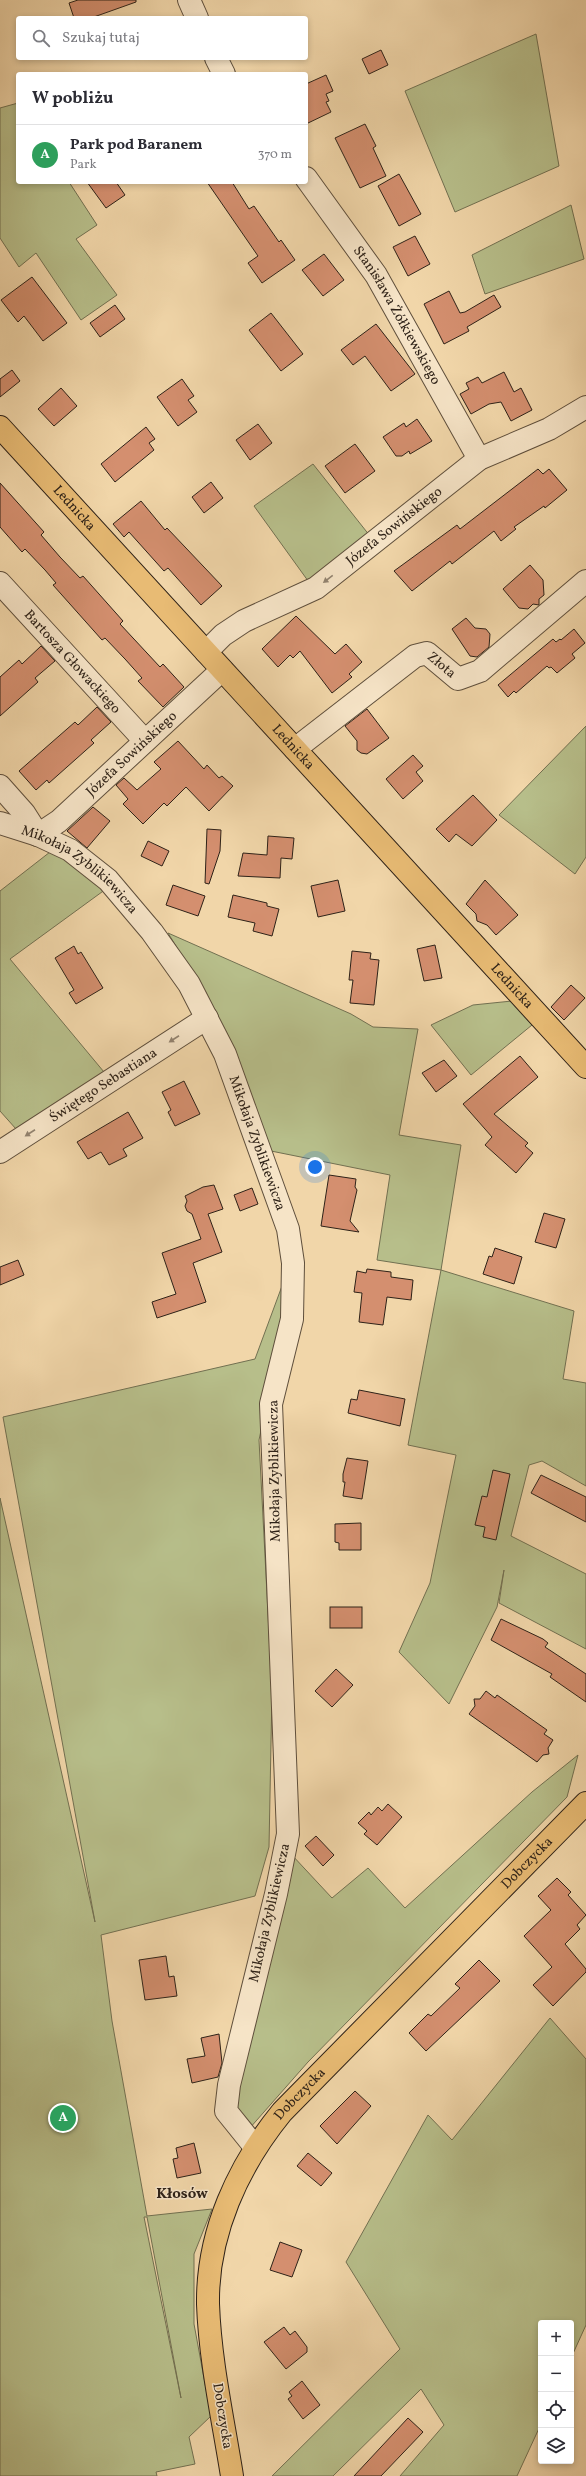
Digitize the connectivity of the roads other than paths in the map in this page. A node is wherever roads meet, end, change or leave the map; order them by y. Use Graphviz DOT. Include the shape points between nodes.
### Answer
graph roads {
  1 [pos="189,0"];
  2 [pos="196,16"];
  3 [pos="217,60"];
  4 [pos="223,72"];
  5 [pos="308,181"];
  6 [pos="586,407"];
  7 [pos="0,427"];
  8 [pos="479,458"];
  9 [pos="586,581"];
  10 [pos="0,583"];
  11 [pos="206,652"];
  12 [pos="222,670"];
  13 [pos="145,741"];
  14 [pos="294,749"];
  15 [pos="0,786"];
  16 [pos="0,822"];
  17 [pos="38,835"];
  18 [pos="207,1018"];
  19 [pos="586,1067"];
  20 [pos="0,1152"];
  21 [pos="586,1803"];
  22 [pos="255,2147"];
  23 [pos="232,2476"];
  1 -- 2 [label="street"];
  3 -- 4 [label="street"];
  5 -- 8 [label="street, Stanisława Żółkiewskiego" via="376,275"];
  6 -- 8 [label="street, Józefa Sowińskiego" via="549,429"];
  7 -- 11 [label="main road, Lednicka"];
  8 -- 11 [label="street, Józefa Sowińskiego, one-way" via="316,588 244,621 223,635"];
  9 -- 14 [label="street, Złota" via="480,671 458,679 427,653 416,656"];
  10 -- 13 [label="street, Bartosza Głowackiego"];
  11 -- 12 [label="main road, Lednicka"];
  12 -- 13 [label="street, Józefa Sowińskiego"];
  12 -- 14 [label="main road, Lednicka"];
  13 -- 17 [label="street, Józefa Sowińskiego" via="59,821"];
  14 -- 19 [label="main road, Lednicka"];
  15 -- 17 [label="street" via="24,813"];
  16 -- 17 [label="street, Mikołaja Zyblikiewicza"];
  17 -- 18 [label="street, Mikołaja Zyblikiewicza" via="70,850 116,888 152,932 189,984"];
  18 -- 20 [label="street, Świętego Sebastiana, one-way"];
  18 -- 22 [label="street, Mikołaja Zyblikiewicza" via="225,1054 288,1229 293,1263 292,1319 271,1404 288,1834 276,1894 230,2078 226,2111"];
  21 -- 22 [label="main road, Dobczycka" via="302,2091"];
  22 -- 23 [label="main road, Dobczycka" via="234,2186 220,2225 213,2252 209,2291 213,2356"];
}
